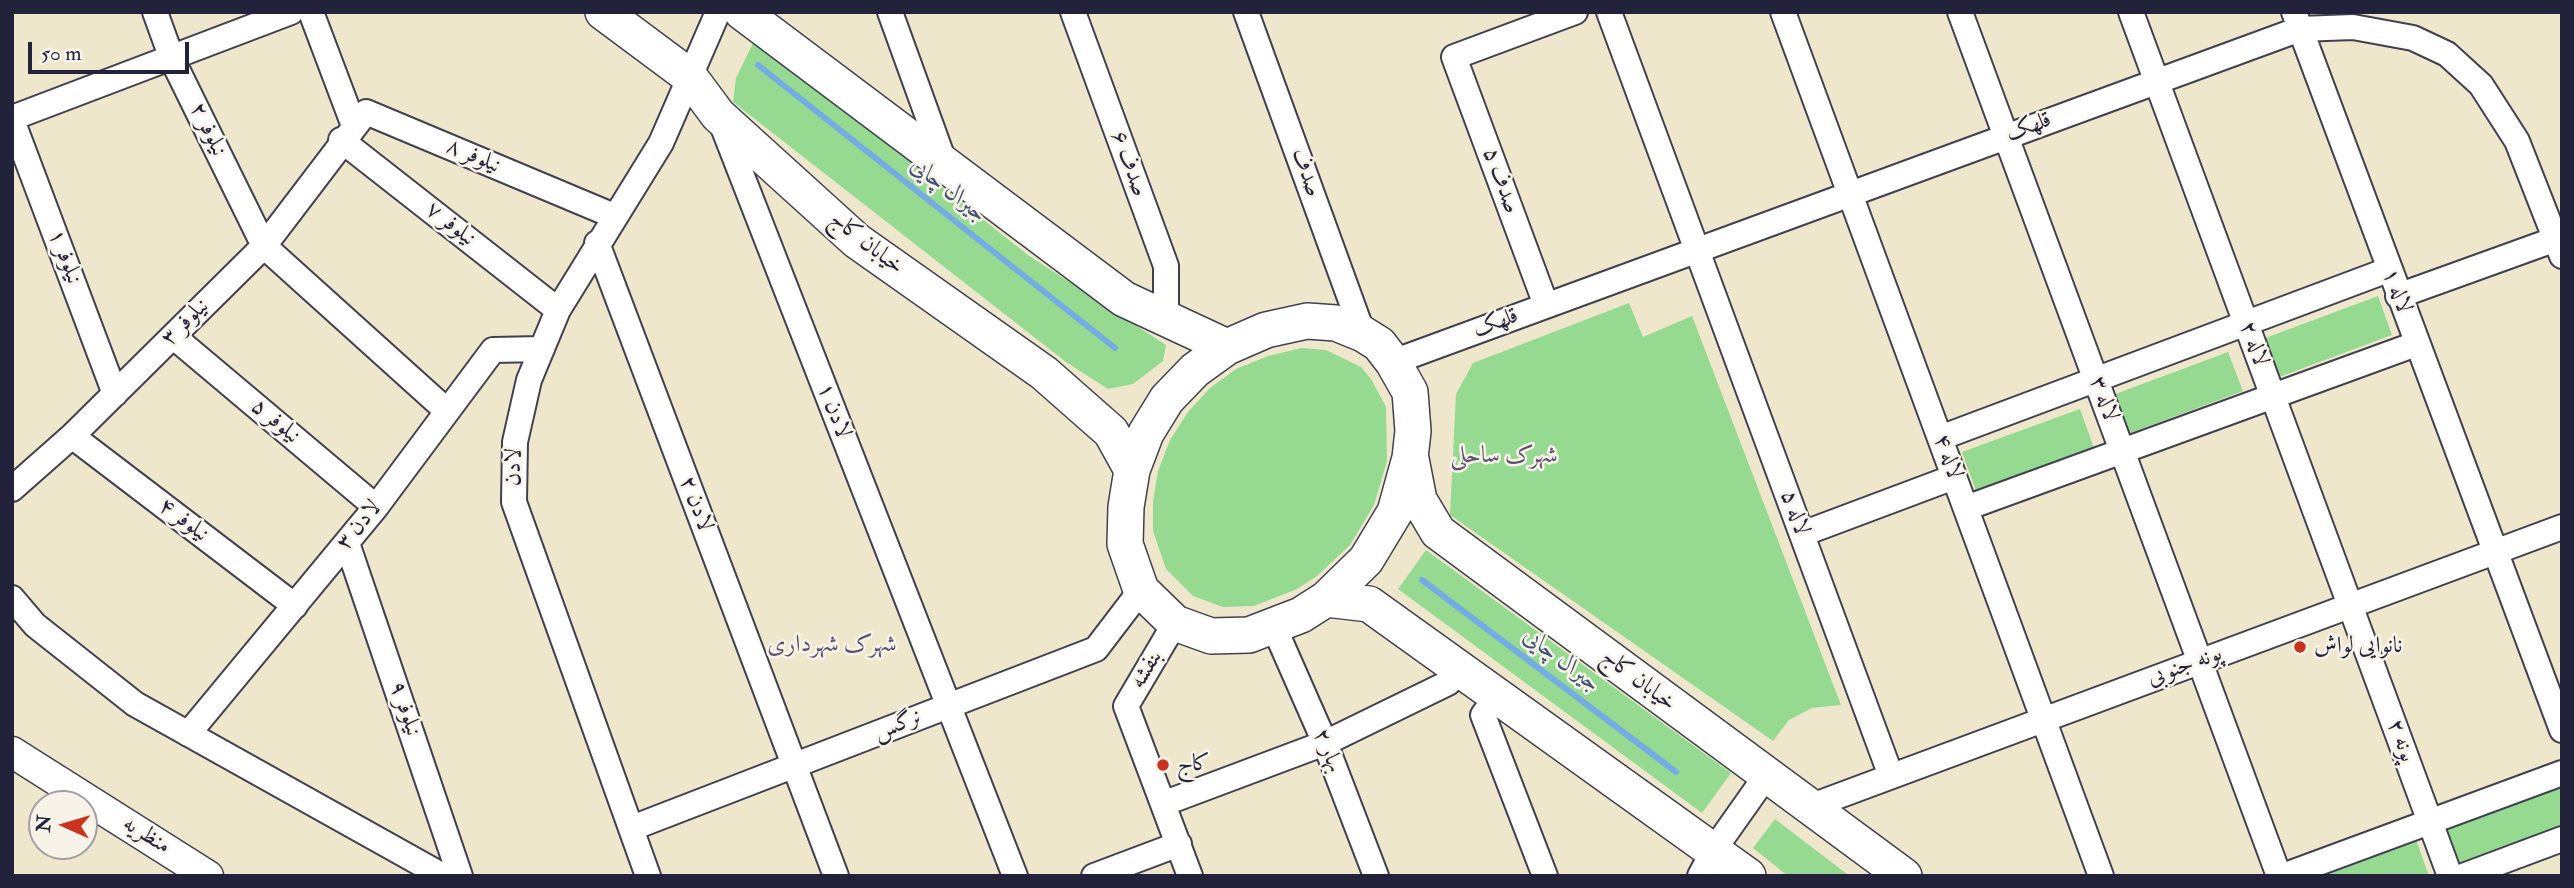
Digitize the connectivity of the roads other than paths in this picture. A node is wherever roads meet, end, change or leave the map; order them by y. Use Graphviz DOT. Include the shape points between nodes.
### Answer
graph roads {
  1 [pos="155,12"];
  2 [pos="291,12"];
  3 [pos="311,12"];
  4 [pos="603,12"];
  5 [pos="718,12"];
  6 [pos="742,12"];
  7 [pos="890,12"];
  8 [pos="1073,12"];
  9 [pos="1246,12"];
  10 [pos="1575,12"];
  11 [pos="1609,12"];
  12 [pos="1783,12"];
  13 [pos="1960,12"];
  14 [pos="2131,12"];
  15 [pos="2297,20"];
  16 [pos="172,59"];
  17 [pos="689,76"];
  18 [pos="2156,82"];
  19 [pos="718,115"];
  20 [pos="12,119"];
  21 [pos="348,133"];
  22 [pos="2006,137"];
  23 [pos="945,165"];
  24 [pos="1849,194"];
  25 [pos="614,216"];
  26 [pos="597,243"];
  27 [pos="264,246"];
  28 [pos="2553,249"];
  29 [pos="1697,250"];
  30 [pos="2388,270"];
  31 [pos="2398,296"];
  32 [pos="1546,305"];
  33 [pos="558,310"];
  34 [pos="1166,318"];
  35 [pos="2246,324"];
  36 [pos="1363,334"];
  37 [pos="174,337"];
  38 [pos="2416,344"];
  39 [pos="1227,347"];
  40 [pos="542,349"];
  41 [pos="1393,362"];
  42 [pos="2096,380"];
  43 [pos="115,394"];
  44 [pos="2272,394"];
  45 [pos="447,411"];
  46 [pos="72,436"];
  47 [pos="1940,438"];
  48 [pos="2122,450"];
  49 [pos="1410,458"];
  50 [pos="1132,470"];
  51 [pos="1954,477"];
  52 [pos="12,489"];
  53 [pos="376,507"];
  54 [pos="1966,508"];
  55 [pos="2562,527"];
  56 [pos="1802,534"];
  57 [pos="347,543"];
  58 [pos="2495,552"];
  59 [pos="1141,590"];
  60 [pos="12,598"];
  61 [pos="1326,599"];
  62 [pos="295,606"];
  63 [pos="2350,606"];
  64 [pos="1175,623"];
  65 [pos="1274,627"];
  66 [pos="2199,662"];
  67 [pos="1461,670"];
  68 [pos="1497,696"];
  69 [pos="948,707"];
  70 [pos="2044,720"];
  71 [pos="2562,730"];
  72 [pos="188,734"];
  73 [pos="1325,743"];
  74 [pos="12,752"];
  75 [pos="795,765"];
  76 [pos="2562,773"];
  77 [pos="1766,776"];
  78 [pos="1891,776"];
  79 [pos="1164,803"];
  80 [pos="1809,807"];
  81 [pos="2430,821"];
  82 [pos="632,828"];
  83 [pos="2562,839"];
  84 [pos="1179,844"];
  85 [pos="1707,863"];
  86 [pos="1887,871"];
  87 [pos="193,872"];
  88 [pos="443,876"];
  89 [pos="460,876"];
  90 [pos="648,876"];
  91 [pos="836,876"];
  92 [pos="1015,876"];
  93 [pos="1094,876"];
  94 [pos="1190,876"];
  95 [pos="1376,876"];
  96 [pos="1545,876"];
  97 [pos="1748,876"];
  98 [pos="2101,876"];
  99 [pos="2281,876"];
  100 [pos="2449,876"];
  101 [pos="2463,876"];
  1 -- 16 [label="street, نیلوفر ۲"];
  2 -- 16 [label="street"];
  3 -- 21 [label="street"];
  4 -- 17 [label="main road, خیابان کاج"];
  5 -- 17 [label="street, لادن"];
  6 -- 23 [label="main road"];
  7 -- 23 [label="street"];
  8 -- 34 [label="street, صدف ۶" via="1166,266"];
  9 -- 36 [label="street, صدف"];
  10 -- 32 [label="street, صدف ۵" via="1454,57"];
  11 -- 29 [label="street, لاله ۵"];
  12 -- 24 [label="street, لاله ۴"];
  13 -- 22 [label="street, لاله ۳"];
  14 -- 18 [label="street, لاله ۲"];
  15 -- 18 [label="street, قلهک"];
  15 -- 28 [label="street, قلهک" via="2413,38 2448,54 2482,85 2517,141"];
  15 -- 30 [label="street, لاله ۱"];
  16 -- 20 [label="street"];
  16 -- 27 [label="street, نیلوفر ۲"];
  17 -- 19 [label="main road, خیابان کاج"];
  17 -- 25 [label="street, لادن" via="661,143"];
  18 -- 22 [label="street, قلهک"];
  18 -- 35 [label="street, لاله ۲"];
  19 -- 50 [label="main road, خیابان کاج" via="857,241 1044,373 1111,432"];
  19 -- 69 [label="street, لادن ۱"];
  20 -- 43 [label="street, نیلوفر ۱"];
  21 -- 25 [label="street, نیلوفر ۸" via="366,112"];
  21 -- 27 [label="street, نیلوفر ۳"];
  21 -- 33 [label="street, نیلوفر ۷"];
  22 -- 24 [label="street, قلهک"];
  22 -- 42 [label="street, لاله ۳"];
  23 -- 34 [label="main road" via="1124,299"];
  24 -- 29 [label="street, قلهک"];
  24 -- 47 [label="street, لاله ۴"];
  25 -- 26 [label="street, لادن"];
  26 -- 33 [label="street, لادن"];
  26 -- 75 [label="street, لادن ۲"];
  27 -- 37 [label="street, نیلوفر ۳"];
  27 -- 45 [label="street"];
  28 -- 31 [label="street"];
  29 -- 32 [label="street, قلهک"];
  29 -- 56 [label="street, لاله ۵"];
  30 -- 31 [label="street, لاله ۱"];
  30 -- 35 [label="street"];
  31 -- 38 [label="street, لاله ۱"];
  32 -- 41 [label="street, قلهک"];
  33 -- 40 [label="street, لادن"];
  34 -- 39 [label="main road"];
  35 -- 42 [label="street"];
  35 -- 44 [label="street, لاله ۲"];
  36 -- 39 [label="main road" via="1336,323 1307,321 1266,330"];
  36 -- 41 [label="main road" via="1379,344"];
  37 -- 43 [label="street, نیلوفر ۳"];
  37 -- 53 [label="street, نیلوفر ۵"];
  38 -- 44 [label="street"];
  38 -- 58 [label="street, لاله ۱"];
  39 -- 50 [label="main road" via="1195,370 1167,399 1146,433"];
  40 -- 45 [label="street, لادن ۳" via="493,350"];
  40 -- 82 [label="street, لادن" via="529,380 515,442 514,502"];
  41 -- 49 [label="main road" via="1410,392"];
  42 -- 47 [label="street"];
  42 -- 48 [label="street, لاله ۳"];
  43 -- 46 [label="street, نیلوفر ۳"];
  44 -- 48 [label="street"];
  44 -- 63 [label="street, لاله ۲"];
  45 -- 53 [label="street, لادن ۳"];
  46 -- 52 [label="street, نیلوفر ۳"];
  46 -- 62 [label="street, نیلوفر ۴"];
  47 -- 51 [label="street, لاله ۴"];
  48 -- 54 [label="street"];
  48 -- 66 [label="street, لاله ۳"];
  49 -- 61 [label="main road" via="1395,512 1366,561"];
  49 -- 77 [label="main road, خیابان کاج" via="1419,500 1438,532"];
  50 -- 59 [label="main road" via="1125,544"];
  51 -- 54 [label="street, لاله ۴"];
  51 -- 56 [label="street"];
  53 -- 57 [label="street, لادن ۳"];
  54 -- 70 [label="street, لاله ۴"];
  55 -- 58 [label="street, پونه جنوبی"];
  56 -- 78 [label="street, لاله ۵"];
  57 -- 62 [label="street, لادن ۳"];
  57 -- 89 [label="street, نیلوفر ۹"];
  58 -- 63 [label="street, پونه جنوبی"];
  58 -- 71 [label="street, لاله ۱"];
  59 -- 64 [label="main road"];
  59 -- 69 [label="street, نرگس" via="1096,649"];
  60 -- 72 [label="street" via="35,625 135,704"];
  61 -- 65 [label="main road"];
  61 -- 67 [label="main road" via="1369,604"];
  62 -- 72 [label="street, لادن ۳"];
  63 -- 66 [label="street, پونه جنوبی"];
  63 -- 81 [label="street, پونه ۲"];
  64 -- 65 [label="main road" via="1210,636 1248,635"];
  64 -- 79 [label="street, بنفشه" via="1126,706"];
  65 -- 73 [label="street, بهار ۲"];
  66 -- 70 [label="street, پونه جنوبی"];
  66 -- 99 [label="street, لاله ۳"];
  67 -- 68 [label="main road"];
  67 -- 73 [label="street" via="1448,683"];
  68 -- 85 [label="main road"];
  68 -- 96 [label="street" via="1483,715"];
  69 -- 75 [label="street, نرگس"];
  69 -- 92 [label="street, لادن ۱"];
  70 -- 78 [label="street, پونه جنوبی"];
  70 -- 98 [label="street, لاله ۴"];
  72 -- 88 [label="street"];
  73 -- 79 [label="street"];
  73 -- 95 [label="street, بهار ۲"];
  74 -- 87 [label="street, منظریه"];
  75 -- 82 [label="street, نرگس"];
  75 -- 91 [label="street, لادن ۲"];
  76 -- 81 [label="street"];
  77 -- 80 [label="main road, خیابان کاج"];
  77 -- 85 [label="street"];
  78 -- 80 [label="street, پونه جنوبی"];
  79 -- 84 [label="street, بنفشه"];
  80 -- 86 [label="main road, خیابان کاج"];
  81 -- 99 [label="street"];
  81 -- 100 [label="street, پونه ۲"];
  82 -- 90 [label="street, لادن"];
  83 -- 101 [label="street"];
  84 -- 93 [label="street"];
  84 -- 94 [label="street, بنفشه"];
  85 -- 97 [label="main road"];
}
